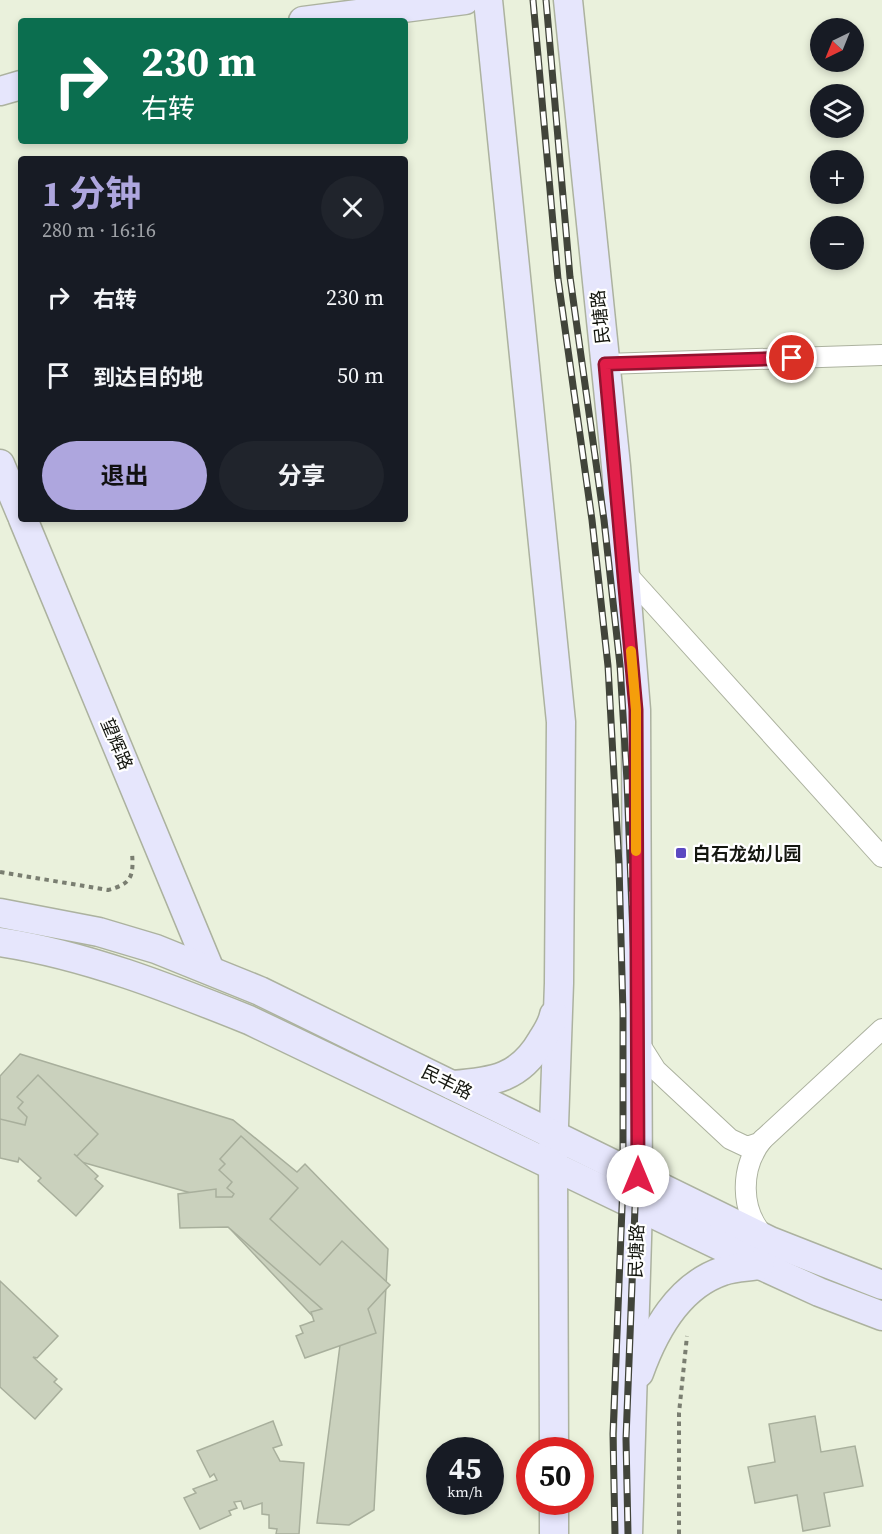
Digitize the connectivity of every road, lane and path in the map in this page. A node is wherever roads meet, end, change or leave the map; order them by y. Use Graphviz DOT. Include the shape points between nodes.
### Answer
graph roads {
  1 [pos="465,0"];
  2 [pos="488,0"];
  3 [pos="568,0"];
  4 [pos="326,18"];
  5 [pos="18,86"];
  6 [pos="0,91"];
  7 [pos="882,355"];
  8 [pos="605,364"];
  9 [pos="0,464"];
  10 [pos="18,507"];
  11 [pos="24,522"];
  12 [pos="624,571"];
  13 [pos="882,857"];
  14 [pos="0,872"];
  15 [pos="125,885"];
  16 [pos="0,913"];
  17 [pos="0,942"];
  18 [pos="210,970"];
  19 [pos="560,983"];
  20 [pos="882,1029"];
  21 [pos="637,1037"];
  22 [pos="452,1085"];
  23 [pos="554,1135"];
  24 [pos="765,1137"];
  25 [pos="553,1165"];
  26 [pos="638,1176"];
  27 [pos="638,1206"];
  28 [pos="765,1253"];
  29 [pos="882,1285"];
  30 [pos="882,1316"];
  31 [pos="687,1334"];
  32 [pos="632,1394"];
  33 [pos="554,1437"];
  34 [pos="554,1515"];
  35 [pos="554,1534"];
  36 [pos="628,1534"];
  37 [pos="679,1534"];
  1 -- 4 [label="main road"];
  2 -- 19 [label="main road" via="561,722"];
  3 -- 8 [label="main road, 民塘路"];
  5 -- 6 [label="main road"];
  7 -- 8 [label="street"];
  8 -- 12 [label="main road, 民塘路"];
  9 -- 10 [label="main road"];
  11 -- 18 [label="main road, 望辉路"];
  12 -- 13 [label="street"];
  12 -- 21 [label="main road, 民塘路" via="636,710"];
  14 -- 15 [label="path" via="108,890"];
  16 -- 18 [label="main road, 民丰路" via="99,932"];
  17 -- 25 [label="main road, 民丰路" via="74,958 165,986 249,1020"];
  18 -- 22 [label="main road, 民丰路"];
  19 -- 22 [label="main road" via="552,1023 531,1059 507,1076"];
  19 -- 23 [label="main road"];
  20 -- 24 [label="street"];
  21 -- 24 [label="street" via="656,1070 734,1143 751,1147"];
  21 -- 26 [label="main road, 民塘路"];
  22 -- 23 [label="main road, 民丰路"];
  23 -- 25 [label="main road"];
  23 -- 26 [label="main road, 民丰路"];
  24 -- 28 [label="street" via="749,1161 746,1183 752,1220"];
  25 -- 27 [label="main road, 民丰路"];
  25 -- 33 [label="main road"];
  26 -- 27 [label="main road, 民塘路"];
  26 -- 28 [label="main road, 民丰路"];
  27 -- 28 [label="main road, 民丰路"];
  27 -- 32 [label="main road, 民塘路"];
  28 -- 29 [label="main road, 民丰路"];
  28 -- 30 [label="main road, 民丰路" via="819,1292"];
  28 -- 32 [label="main road" via="696,1285 668,1312 649,1344"];
  31 -- 37 [label="path" via="679,1413"];
  32 -- 36 [label="main road, 民塘路"];
  34 -- 35 [label="main road"];
}
